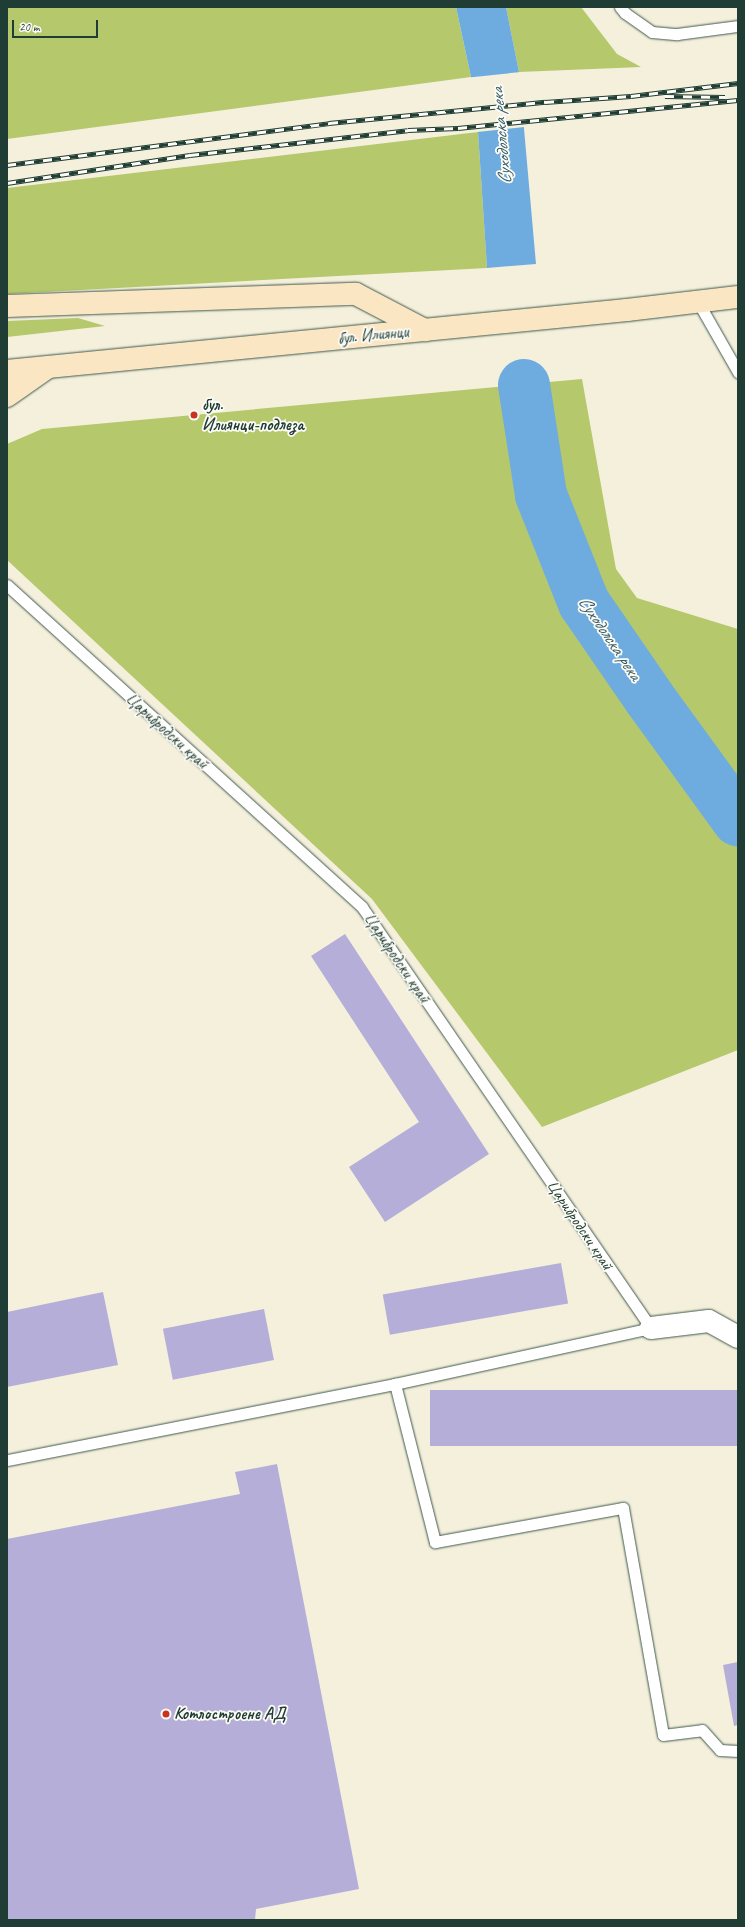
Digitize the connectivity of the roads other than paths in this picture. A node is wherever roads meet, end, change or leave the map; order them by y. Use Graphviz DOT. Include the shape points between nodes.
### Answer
graph roads {
  1 [pos="620,7"];
  2 [pos="738,26"];
  3 [pos="738,297"];
  4 [pos="698,302"];
  5 [pos="7,306"];
  6 [pos="425,330"];
  7 [pos="49,366"];
  8 [pos="7,371"];
  9 [pos="738,372"];
  10 [pos="7,396"];
  11 [pos="7,585"];
  12 [pos="651,1328"];
  13 [pos="738,1337"];
  14 [pos="395,1384"];
  15 [pos="7,1460"];
  16 [pos="738,1750"];
  1 -- 2 [label="lane" via="652,32 677,34"];
  3 -- 4 [label="street, бул. Илиянци"];
  4 -- 6 [label="street, бул. Илиянци"];
  4 -- 9 [label="lane"];
  5 -- 6 [label="street" via="356,294"];
  6 -- 7 [label="street, бул. Илиянци"];
  7 -- 8 [label="street, бул. Илиянци"];
  7 -- 10 [label="street"];
  11 -- 12 [label="lane, Царибродски край" via="362,907"];
  12 -- 13 [label="street" via="709,1321"];
  12 -- 14 [label="lane"];
  14 -- 15 [label="lane"];
  14 -- 16 [label="lane" via="435,1542 623,1508 663,1735 702,1730 720,1750"];
}
